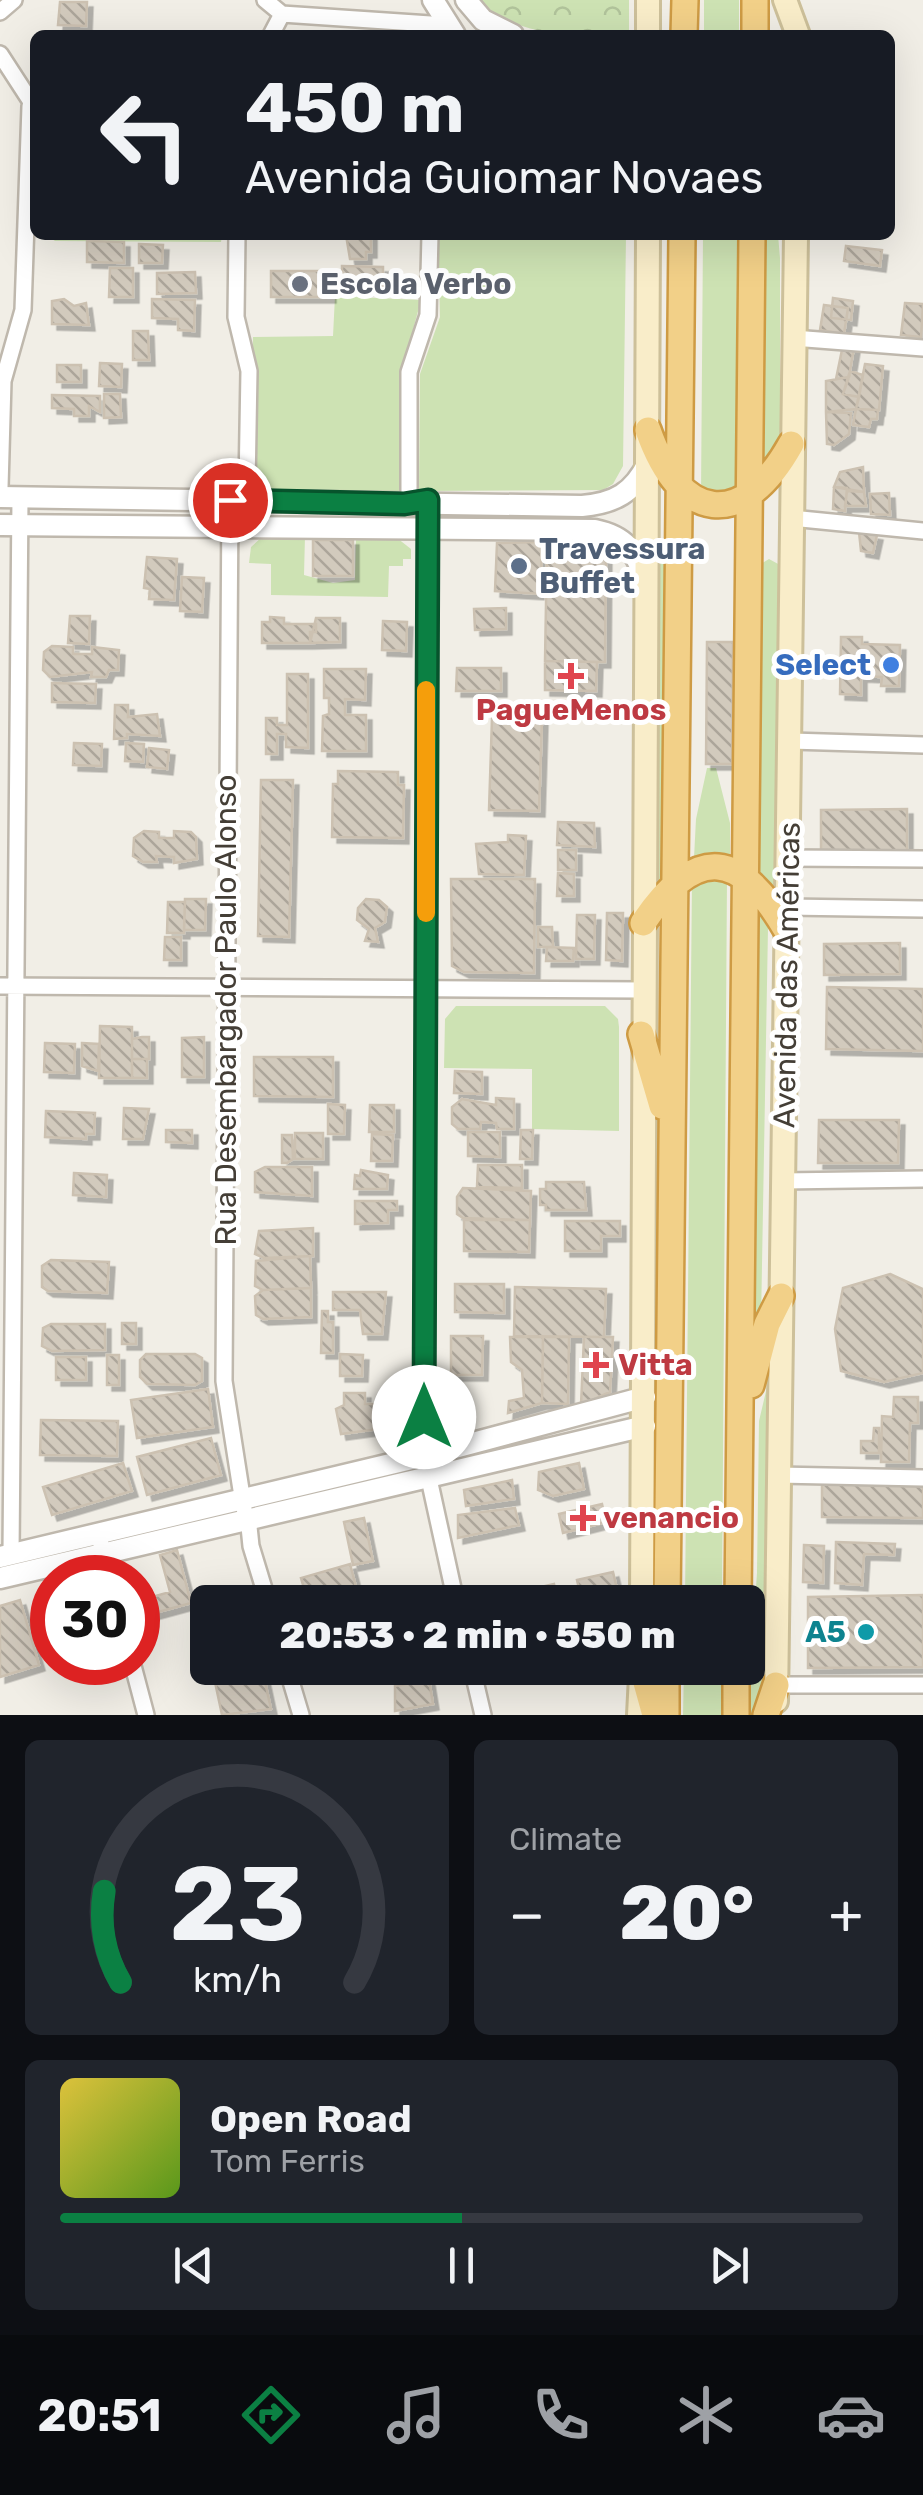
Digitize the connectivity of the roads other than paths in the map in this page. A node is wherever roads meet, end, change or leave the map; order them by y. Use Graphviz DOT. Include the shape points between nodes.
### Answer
graph roads {
  1 [pos="14,0"];
  2 [pos="265,0"];
  3 [pos="433,0"];
  4 [pos="466,0"];
  5 [pos="685,0"];
  6 [pos="755,0"];
  7 [pos="785,0"];
  8 [pos="803,0"];
  9 [pos="0,12"];
  10 [pos="282,14"];
  11 [pos="274,30"];
  12 [pos="432,30"];
  13 [pos="450,30"];
  14 [pos="503,30"];
  15 [pos="684,30"];
  16 [pos="755,30"];
  17 [pos="798,30"];
  18 [pos="800,30"];
  19 [pos="0,54"];
  20 [pos="30,102"];
  21 [pos="30,168"];
  22 [pos="237,240"];
  23 [pos="430,240"];
  24 [pos="648,240"];
  25 [pos="682,240"];
  26 [pos="752,240"];
  27 [pos="796,240"];
  28 [pos="794,338"];
  29 [pos="923,348"];
  30 [pos="648,430"];
  31 [pos="791,444"];
  32 [pos="648,464"];
  33 [pos="0,487"];
  34 [pos="679,487"];
  35 [pos="238,493"];
  36 [pos="748,496"];
  37 [pos="10,498"];
  38 [pos="418,499"];
  39 [pos="791,518"];
  40 [pos="10,525"];
  41 [pos="230,526"];
  42 [pos="427,527"];
  43 [pos="923,531"];
  44 [pos="646,582"];
  45 [pos="791,741"];
  46 [pos="923,745"];
  47 [pos="788,858"];
  48 [pos="923,859"];
  49 [pos="747,877"];
  50 [pos="674,882"];
  51 [pos="923,909"];
  52 [pos="787,919"];
  53 [pos="644,923"];
  54 [pos="8,986"];
  55 [pos="226,986"];
  56 [pos="426,989"];
  57 [pos="642,990"];
  58 [pos="641,1034"];
  59 [pos="672,1135"];
  60 [pos="923,1180"];
  61 [pos="783,1181"];
  62 [pos="781,1296"];
  63 [pos="645,1398"];
  64 [pos="645,1426"];
  65 [pos="740,1439"];
  66 [pos="425,1466"];
  67 [pos="778,1475"];
  68 [pos="923,1478"];
  69 [pos="243,1513"];
  70 [pos="101,1542"];
  71 [pos="5,1555"];
  72 [pos="104,1555"];
  73 [pos="0,1578"];
  74 [pos="263,1585"];
  75 [pos="452,1585"];
  76 [pos="642,1585"];
  77 [pos="667,1585"];
  78 [pos="738,1585"];
  79 [pos="138,1685"];
  80 [pos="292,1685"];
  81 [pos="476,1685"];
  82 [pos="641,1685"];
  83 [pos="647,1685"];
  84 [pos="666,1685"];
  85 [pos="736,1685"];
  86 [pos="776,1685"];
  87 [pos="923,1685"];
  88 [pos="146,1715"];
  89 [pos="300,1715"];
  90 [pos="483,1715"];
  91 [pos="639,1715"];
  92 [pos="655,1715"];
  93 [pos="666,1715"];
  94 [pos="736,1715"];
  95 [pos="766,1715"];
  96 [pos="776,1715"];
  1 -- 9 [label="street"];
  2 -- 10 [label="street"];
  3 -- 13 [label="street"];
  4 -- 14 [label="street"];
  5 -- 15 [label="highway"];
  6 -- 16 [label="highway"];
  7 -- 17 [label="main road"];
  8 -- 18 [label="main road"];
  10 -- 11 [label="street"];
  10 -- 12 [label="street"];
  19 -- 20 [label="street"];
  21 -- 33 [label="street" via="23,310 3,380"];
  22 -- 35 [label="street, Rua Desembargador Paulo Alonso" via="236,317 249,371"];
  23 -- 38 [label="street" via="428,315 409,372"];
  24 -- 30 [label="main road"];
  25 -- 34 [label="highway"];
  26 -- 36 [label="highway, Avenida das Américas"];
  27 -- 28 [label="main road, Avenida das Américas"];
  28 -- 29 [label="street"];
  28 -- 31 [label="main road, Avenida das Américas"];
  30 -- 32 [label="main road"];
  30 -- 34 [label="highway" via="666,474"];
  31 -- 36 [label="highway"];
  31 -- 39 [label="main road, Avenida das Américas"];
  32 -- 38 [label="street" via="628,493 602,505"];
  32 -- 44 [label="main road"];
  34 -- 36 [label="highway" via="715,504"];
  34 -- 50 [label="highway"];
  35 -- 37 [label="street"];
  35 -- 38 [label="street" via="404,504"];
  35 -- 41 [label="street, Rua Desembargador Paulo Alonso"];
  36 -- 49 [label="highway, Avenida das Américas"];
  37 -- 40 [label="street"];
  38 -- 42 [label="street"];
  39 -- 43 [label="street"];
  39 -- 45 [label="main road, Avenida das Américas"];
  40 -- 41 [label="street"];
  40 -- 54 [label="street"];
  41 -- 42 [label="street"];
  41 -- 55 [label="street, Rua Desembargador Paulo Alonso"];
  42 -- 44 [label="street" via="608,533 630,546"];
  42 -- 56 [label="street"];
  44 -- 53 [label="main road"];
  45 -- 46 [label="street"];
  45 -- 47 [label="main road, Avenida das Américas"];
  47 -- 48 [label="street"];
  47 -- 52 [label="main road, Avenida das Américas"];
  49 -- 50 [label="highway" via="705,866"];
  49 -- 52 [label="highway"];
  49 -- 65 [label="highway, Avenida das Américas"];
  50 -- 53 [label="highway"];
  50 -- 59 [label="highway"];
  51 -- 52 [label="street"];
  52 -- 61 [label="main road, Avenida das Américas"];
  53 -- 57 [label="main road"];
  54 -- 55 [label="street"];
  54 -- 71 [label="street"];
  55 -- 56 [label="street"];
  55 -- 69 [label="street, Rua Desembargador Paulo Alonso" via="224,1381"];
  56 -- 57 [label="street"];
  56 -- 66 [label="street"];
  57 -- 58 [label="main road"];
  58 -- 59 [label="highway"];
  58 -- 63 [label="main road"];
  59 -- 77 [label="highway"];
  60 -- 61 [label="street"];
  61 -- 62 [label="main road, Avenida das Américas"];
  62 -- 65 [label="highway" via="762,1338"];
  62 -- 67 [label="main road, Avenida das Américas"];
  63 -- 64 [label="main road"];
  63 -- 66 [label="street"];
  64 -- 66 [label="street"];
  64 -- 76 [label="main road"];
  65 -- 78 [label="highway, Avenida das Américas"];
  66 -- 69 [label="street"];
  66 -- 75 [label="street"];
  67 -- 68 [label="street"];
  67 -- 86 [label="main road, Avenida das Américas"];
  69 -- 70 [label="street"];
  69 -- 74 [label="street, Rua Desembargador Paulo Alonso" via="242,1539 251,1546"];
  70 -- 71 [label="street"];
  70 -- 72 [label="street"];
  70 -- 73 [label="street"];
  79 -- 88 [label="street"];
  80 -- 89 [label="street"];
  81 -- 90 [label="street"];
  82 -- 91 [label="main road"];
  83 -- 92 [label="highway"];
  84 -- 93 [label="highway"];
  85 -- 94 [label="highway"];
  86 -- 87 [label="street"];
  86 -- 95 [label="highway"];
  86 -- 96 [label="main road, Avenida das Américas"];
}
